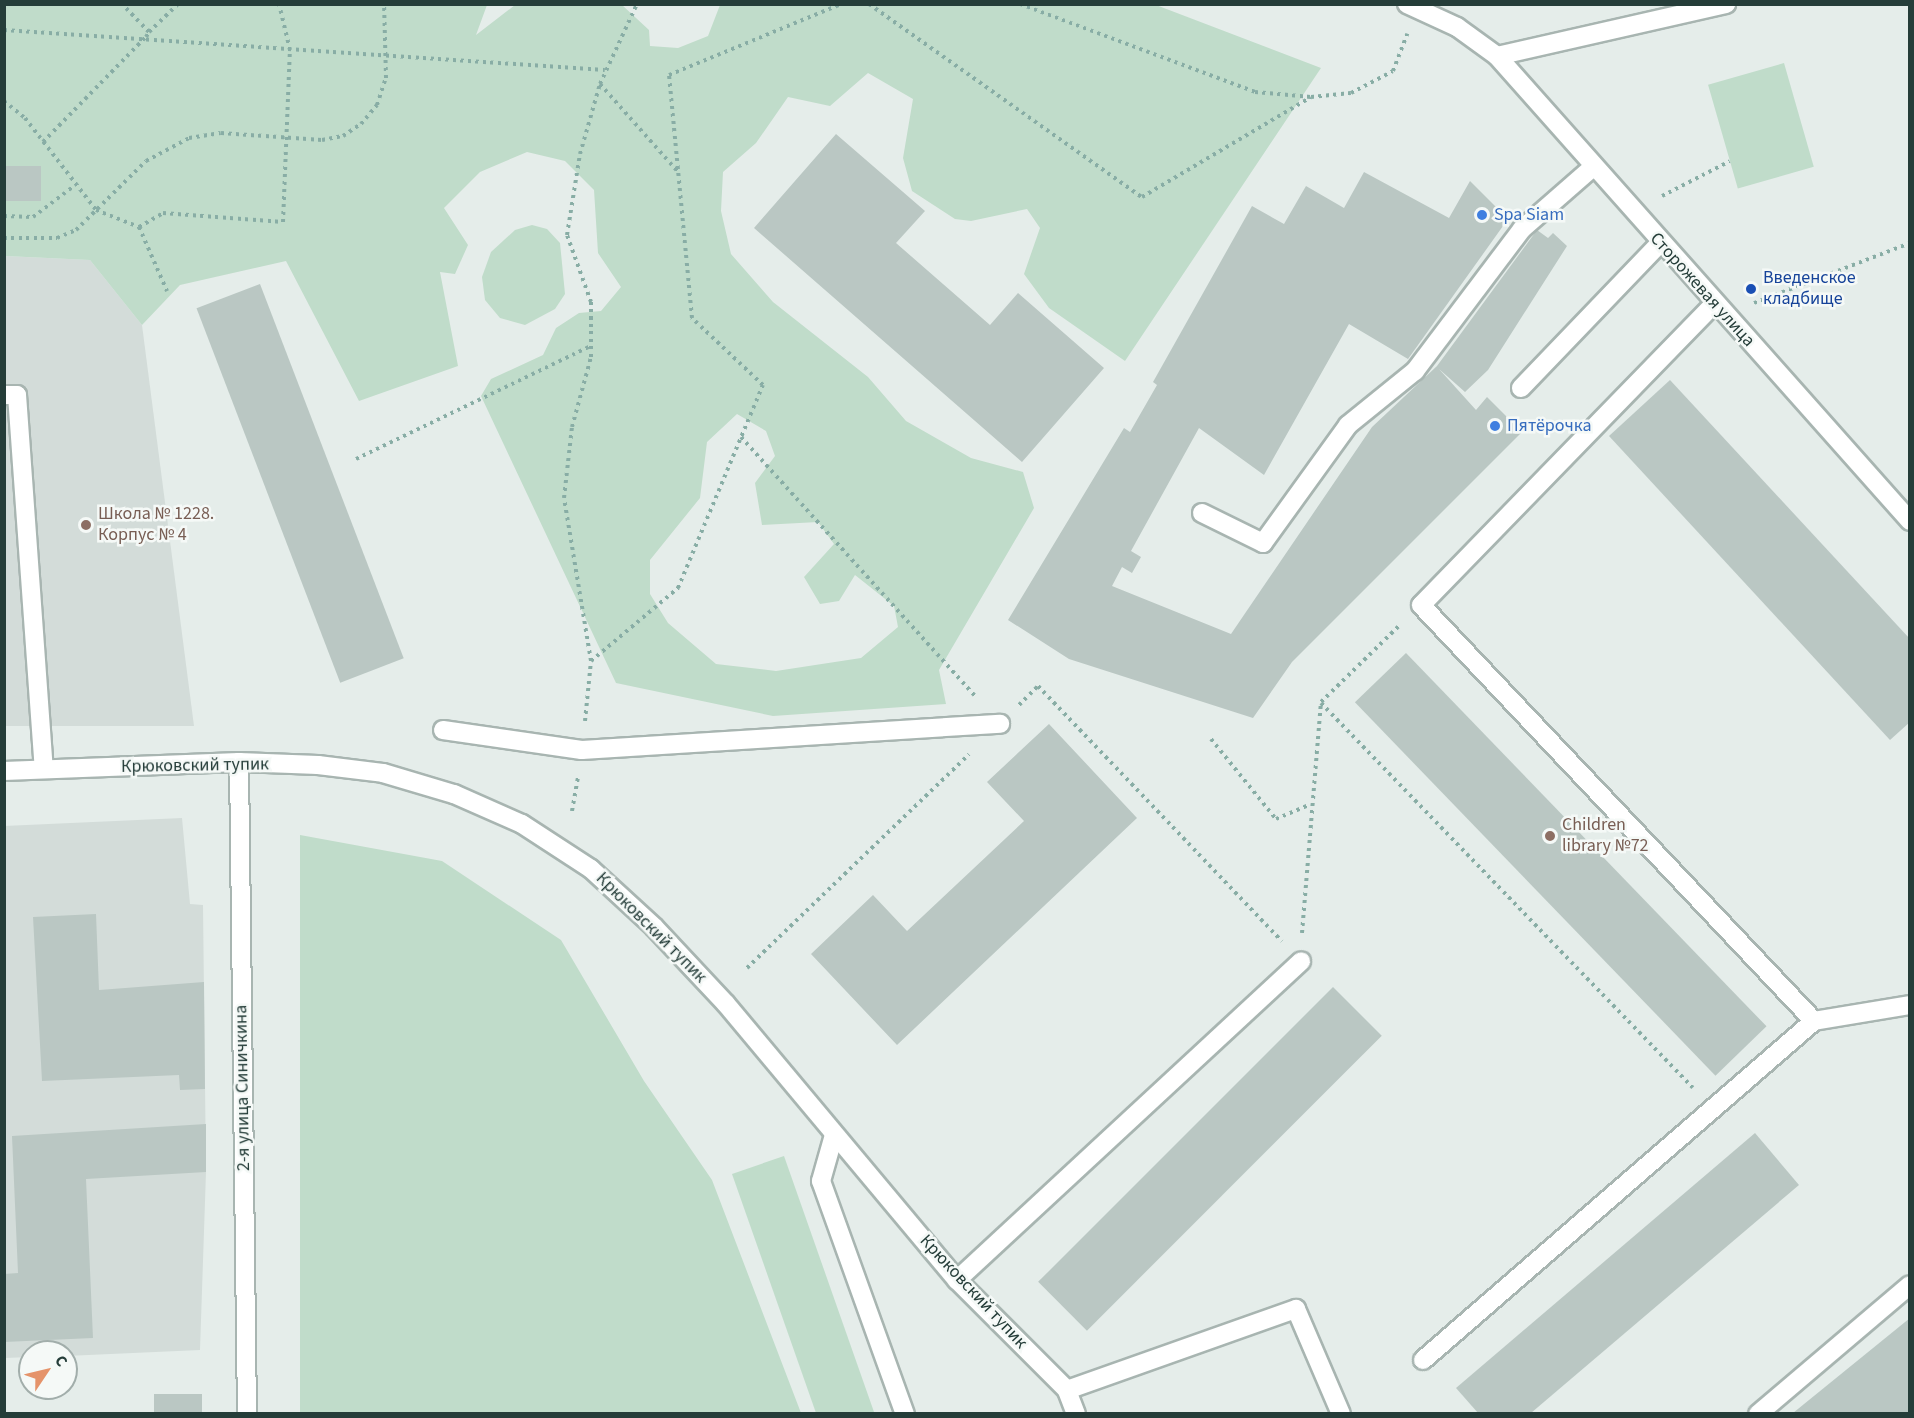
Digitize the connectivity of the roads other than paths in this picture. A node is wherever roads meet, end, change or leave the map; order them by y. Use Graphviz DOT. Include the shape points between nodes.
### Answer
graph roads {
  1 [pos="1726,4"];
  2 [pos="1412,7"];
  3 [pos="1497,56"];
  4 [pos="1593,167"];
  5 [pos="1660,243"];
  6 [pos="1714,304"];
  7 [pos="1521,388"];
  8 [pos="4,395"];
  9 [pos="1202,513"];
  10 [pos="1910,521"];
  11 [pos="1000,724"];
  12 [pos="442,730"];
  13 [pos="239,762"];
  14 [pos="44,769"];
  15 [pos="4,771"];
  16 [pos="1301,961"];
  17 [pos="1910,1005"];
  18 [pos="1814,1021"];
  19 [pos="834,1135"];
  20 [pos="957,1280"];
  21 [pos="1910,1285"];
  22 [pos="1423,1360"];
  23 [pos="1067,1390"];
  24 [pos="246,1413"];
  25 [pos="904,1413"];
  26 [pos="1076,1413"];
  27 [pos="1341,1413"];
  28 [pos="1758,1413"];
  1 -- 3 [label="street"];
  2 -- 3 [label="street, Сторожевая улица" via="1457,27"];
  3 -- 4 [label="street, Сторожевая улица"];
  4 -- 5 [label="street, Сторожевая улица"];
  4 -- 9 [label="street" via="1522,229 1415,371 1348,425 1263,543"];
  5 -- 6 [label="street, Сторожевая улица"];
  5 -- 7 [label="street"];
  6 -- 10 [label="street, Сторожевая улица"];
  6 -- 18 [label="street" via="1421,605"];
  8 -- 14 [label="street" via="17,395"];
  11 -- 12 [label="street" via="582,750"];
  13 -- 14 [label="street, Крюковский тупик"];
  13 -- 19 [label="street, Крюковский тупик" via="383,773 454,794 522,824 591,869 654,927 726,1004"];
  13 -- 24 [label="street, 2-я улица Синичкина"];
  14 -- 15 [label="street, Крюковский тупик"];
  16 -- 20 [label="street"];
  17 -- 18 [label="street"];
  18 -- 22 [label="street"];
  19 -- 20 [label="street, Крюковский тупик"];
  19 -- 25 [label="street" via="821,1181"];
  20 -- 23 [label="street, Крюковский тупик"];
  21 -- 28 [label="street"];
  23 -- 26 [label="street"];
  23 -- 27 [label="street" via="1296,1309"];
}
